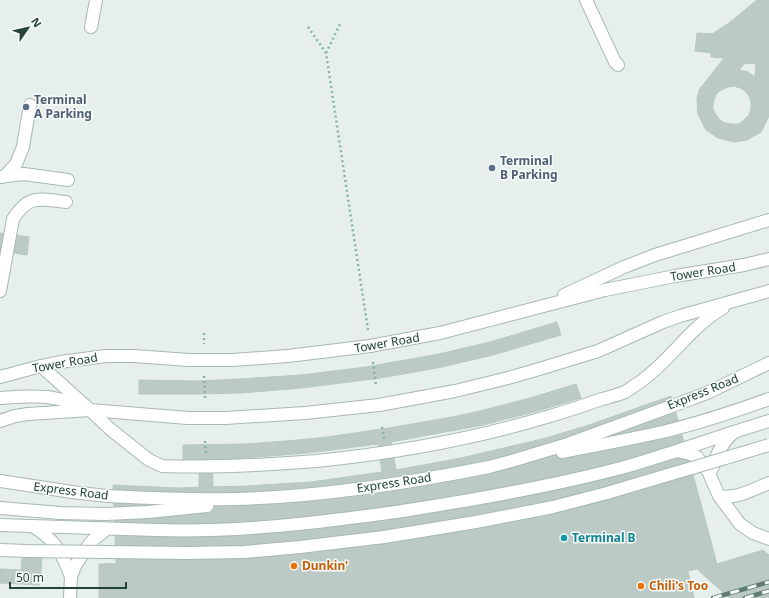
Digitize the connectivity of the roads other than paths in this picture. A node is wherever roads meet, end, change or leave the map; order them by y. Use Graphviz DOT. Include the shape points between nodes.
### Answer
graph roads {
  1 [pos="96,0"];
  2 [pos="586,0"];
  3 [pos="91,27"];
  4 [pos="618,65"];
  5 [pos="30,105"];
  6 [pos="2,177"];
  7 [pos="68,180"];
  8 [pos="66,202"];
  9 [pos="769,220"];
  10 [pos="769,259"];
  11 [pos="0,291"];
  12 [pos="769,291"];
  13 [pos="734,301"];
  14 [pos="532,309"];
  15 [pos="769,363"];
  16 [pos="40,366"];
  17 [pos="0,377"];
  18 [pos="769,397"];
  19 [pos="0,398"];
  20 [pos="90,410"];
  21 [pos="769,415"];
  22 [pos="0,421"];
  23 [pos="769,421"];
  24 [pos="735,431"];
  25 [pos="769,445"];
  26 [pos="673,451"];
  27 [pos="489,467"];
  28 [pos="711,477"];
  29 [pos="0,481"];
  30 [pos="769,483"];
  31 [pos="719,496"];
  32 [pos="266,498"];
  33 [pos="0,508"];
  34 [pos="0,525"];
  35 [pos="34,527"];
  36 [pos="107,530"];
  37 [pos="769,539"];
  38 [pos="0,550"];
  39 [pos="71,577"];
  40 [pos="70,598"];
  1 -- 3 [label="street"];
  2 -- 4 [label="street"];
  5 -- 6 [label="street" via="23,147 16,164"];
  6 -- 7 [label="street" via="24,174"];
  8 -- 11 [label="street" via="37,199 29,202 13,219"];
  9 -- 14 [label="street" via="655,255"];
  10 -- 14 [label="street, Tower Road" via="605,290"];
  12 -- 13 [label="street"];
  13 -- 20 [label="street" via="663,322 598,351 508,378 456,391 379,405 213,419"];
  13 -- 20 [label="street" via="701,323 662,364 625,392 512,427 386,453 275,464 162,466 110,430"];
  14 -- 16 [label="street, Tower Road" via="440,333 336,351 225,360 106,356"];
  15 -- 27 [label="street, Express Road" via="683,402 568,444"];
  16 -- 17 [label="street, Tower Road"];
  16 -- 20 [label="street"];
  18 -- 27 [label="street" via="756,404 640,437"];
  19 -- 20 [label="street" via="54,398"];
  20 -- 22 [label="street" via="28,414"];
  21 -- 24 [label="street"];
  23 -- 24 [label="street"];
  24 -- 26 [label="street"];
  24 -- 28 [label="street" via="719,451"];
  25 -- 38 [label="street, bridge" via="553,507 384,538 244,552"];
  26 -- 28 [label="street" via="697,457"];
  26 -- 36 [label="street, bridge" via="581,478 395,512 233,530"];
  27 -- 32 [label="street, Express Road, bridge" via="377,487"];
  28 -- 31 [label="street"];
  29 -- 32 [label="street, Express Road, bridge" via="107,496 187,500"];
  30 -- 31 [label="street" via="734,496"];
  31 -- 37 [label="street" via="740,524 753,533"];
  32 -- 33 [label="street, bridge" via="169,511 106,514"];
  34 -- 35 [label="street"];
  35 -- 36 [label="street"];
  35 -- 39 [label="street" via="51,539 57,547"];
  36 -- 39 [label="street" via="88,546"];
  39 -- 40 [label="street"];
}
